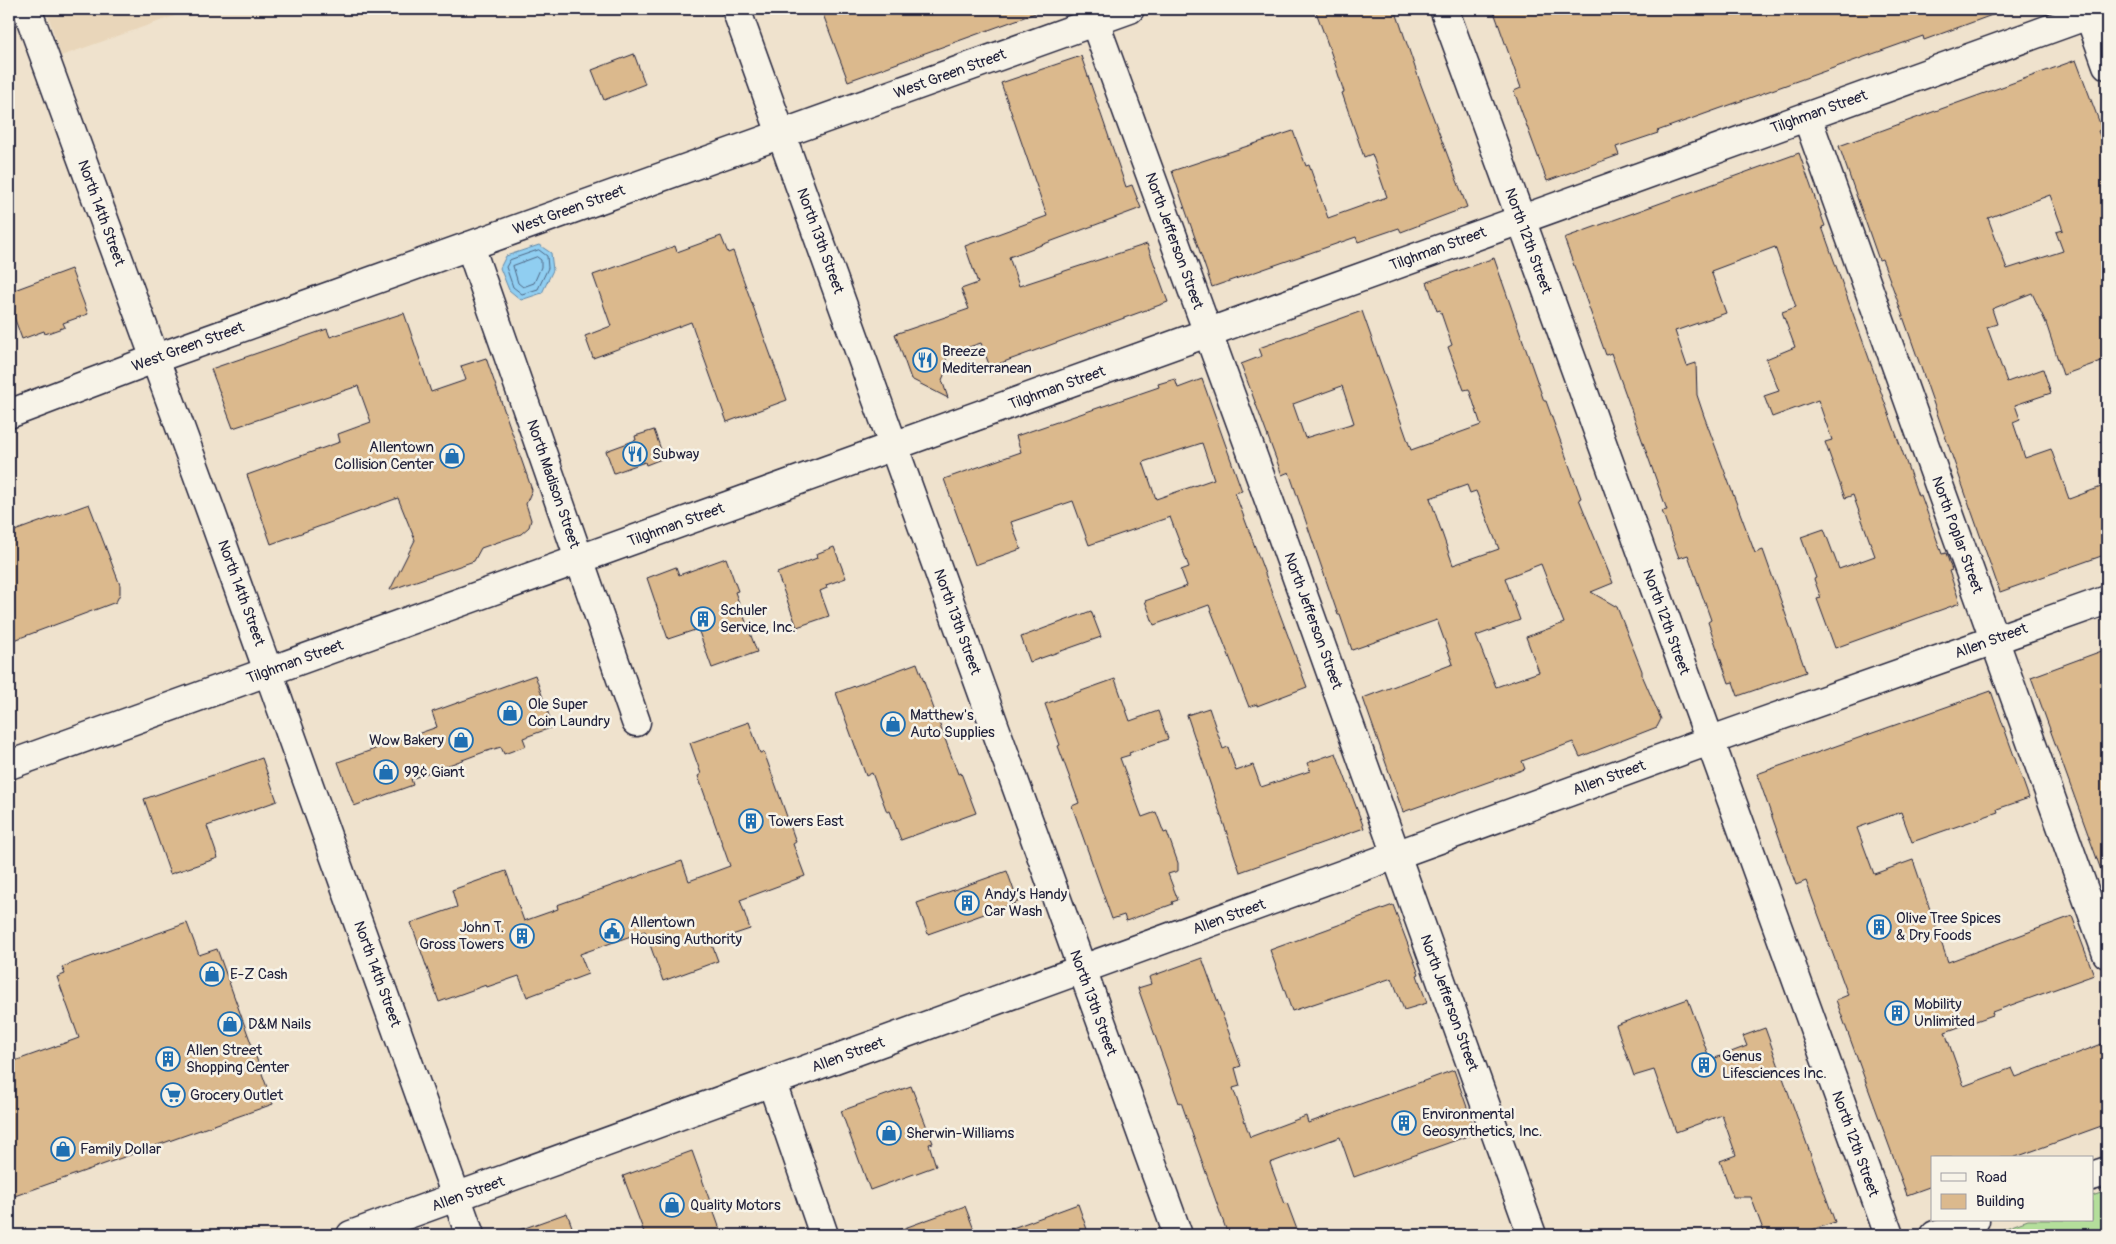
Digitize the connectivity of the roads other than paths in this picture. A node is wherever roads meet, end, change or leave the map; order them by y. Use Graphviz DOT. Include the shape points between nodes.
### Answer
graph roads {
  1 [pos="27,9"];
  2 [pos="736,9"];
  3 [pos="1130,9"];
  4 [pos="1444,9"];
  5 [pos="2094,11"];
  6 [pos="1092,15"];
  7 [pos="2107,65"];
  8 [pos="1807,117"];
  9 [pos="782,134"];
  10 [pos="1520,219"];
  11 [pos="470,246"];
  12 [pos="1207,334"];
  13 [pos="154,359"];
  14 [pos="9,414"];
  15 [pos="894,446"];
  16 [pos="580,560"];
  17 [pos="2107,600"];
  18 [pos="1995,640"];
  19 [pos="269,672"];
  20 [pos="636,722"];
  21 [pos="1709,742"];
  22 [pos="9,765"];
  23 [pos="1396,856"];
  24 [pos="2107,954"];
  25 [pos="1082,970"];
  26 [pos="772,1083"];
  27 [pos="2107,1170"];
  28 [pos="2094,1175"];
  29 [pos="457,1198"];
  30 [pos="1970,1222"];
  31 [pos="351,1235"];
  32 [pos="470,1235"];
  33 [pos="824,1235"];
  34 [pos="1178,1235"];
  35 [pos="1532,1235"];
  36 [pos="1889,1235"];
  37 [pos="1935,1235"];
  1 -- 13 [label="street, North 14th Street"];
  2 -- 9 [label="street, North 13th Street"];
  3 -- 6 [label="street, West Green Street"];
  4 -- 10 [label="street, North 12th Street"];
  5 -- 7 [label="street"];
  5 -- 8 [label="street, Tilghman Street"];
  6 -- 9 [label="street, West Green Street"];
  6 -- 12 [label="street, North Jefferson Street"];
  8 -- 10 [label="street, Tilghman Street"];
  8 -- 18 [label="street, North Poplar Street"];
  9 -- 11 [label="street, West Green Street"];
  9 -- 15 [label="street, North 13th Street"];
  10 -- 12 [label="street, Tilghman Street"];
  10 -- 21 [label="street, North 12th Street"];
  11 -- 13 [label="street, West Green Street"];
  11 -- 16 [label="street, North Madison Street"];
  12 -- 15 [label="street, Tilghman Street"];
  12 -- 23 [label="street, North Jefferson Street"];
  13 -- 14 [label="street, West Green Street"];
  13 -- 19 [label="street, North 14th Street"];
  15 -- 16 [label="street, Tilghman Street"];
  15 -- 25 [label="street, North 13th Street"];
  16 -- 19 [label="street, Tilghman Street"];
  16 -- 20 [label="street, North Madison Street"];
  17 -- 18 [label="street, Allen Street"];
  18 -- 21 [label="street, Allen Street"];
  18 -- 24 [label="street, North Poplar Street"];
  19 -- 22 [label="street, Tilghman Street"];
  19 -- 29 [label="street, North 14th Street"];
  21 -- 23 [label="street, Allen Street"];
  21 -- 36 [label="street, North 12th Street"];
  23 -- 25 [label="street, Allen Street"];
  23 -- 35 [label="street, North Jefferson Street"];
  25 -- 26 [label="street, Allen Street"];
  25 -- 34 [label="street, North 13th Street"];
  26 -- 29 [label="street, Allen Street"];
  26 -- 33 [label="street"];
  27 -- 28 [label="street"];
  29 -- 31 [label="street, Allen Street"];
  29 -- 32 [label="street, North 14th Street"];
  30 -- 37 [label="street"];
}
